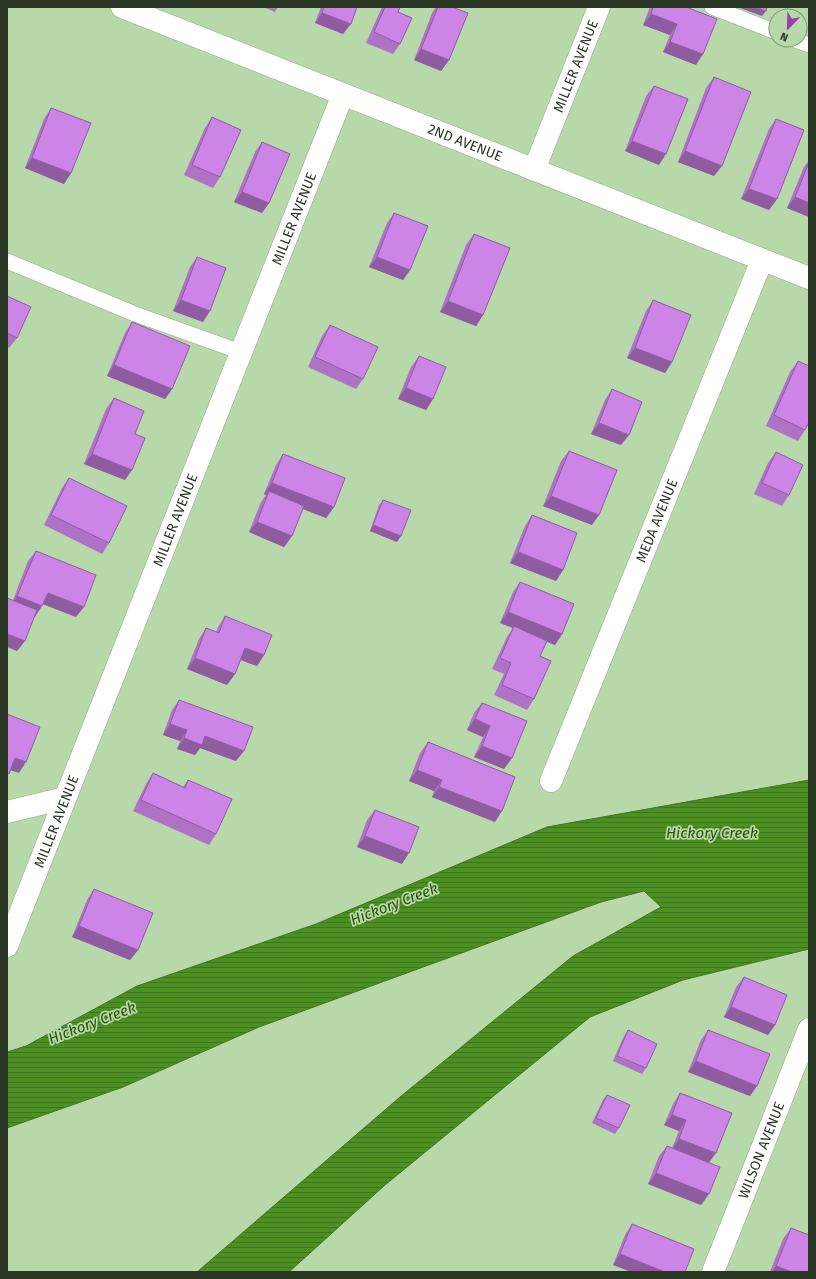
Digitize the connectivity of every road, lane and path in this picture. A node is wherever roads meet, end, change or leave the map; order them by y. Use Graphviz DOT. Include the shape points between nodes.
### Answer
graph roads {
  1 [pos="122,7"];
  2 [pos="599,7"];
  3 [pos="712,7"];
  4 [pos="768,29"];
  5 [pos="343,94"];
  6 [pos="534,170"];
  7 [pos="762,260"];
  8 [pos="7,261"];
  9 [pos="809,278"];
  10 [pos="241,352"];
  11 [pos="551,781"];
  12 [pos="65,798"];
  13 [pos="7,812"];
  14 [pos="7,946"];
  15 [pos="809,1029"];
  16 [pos="713,1272"];
  1 -- 5 [label="street, 2ND AVENUE"];
  2 -- 6 [label="street, MILLER AVENUE"];
  3 -- 4 [label="lane"];
  5 -- 6 [label="street, 2ND AVENUE"];
  5 -- 10 [label="street, MILLER AVENUE"];
  6 -- 7 [label="street, 2ND AVENUE"];
  7 -- 9 [label="street, 2ND AVENUE"];
  7 -- 11 [label="street, MEDA AVENUE"];
  8 -- 10 [label="lane" via="135,314"];
  10 -- 12 [label="street, MILLER AVENUE"];
  12 -- 13 [label="street"];
  12 -- 14 [label="street, MILLER AVENUE"];
  15 -- 16 [label="street, WILSON AVENUE"];
}
